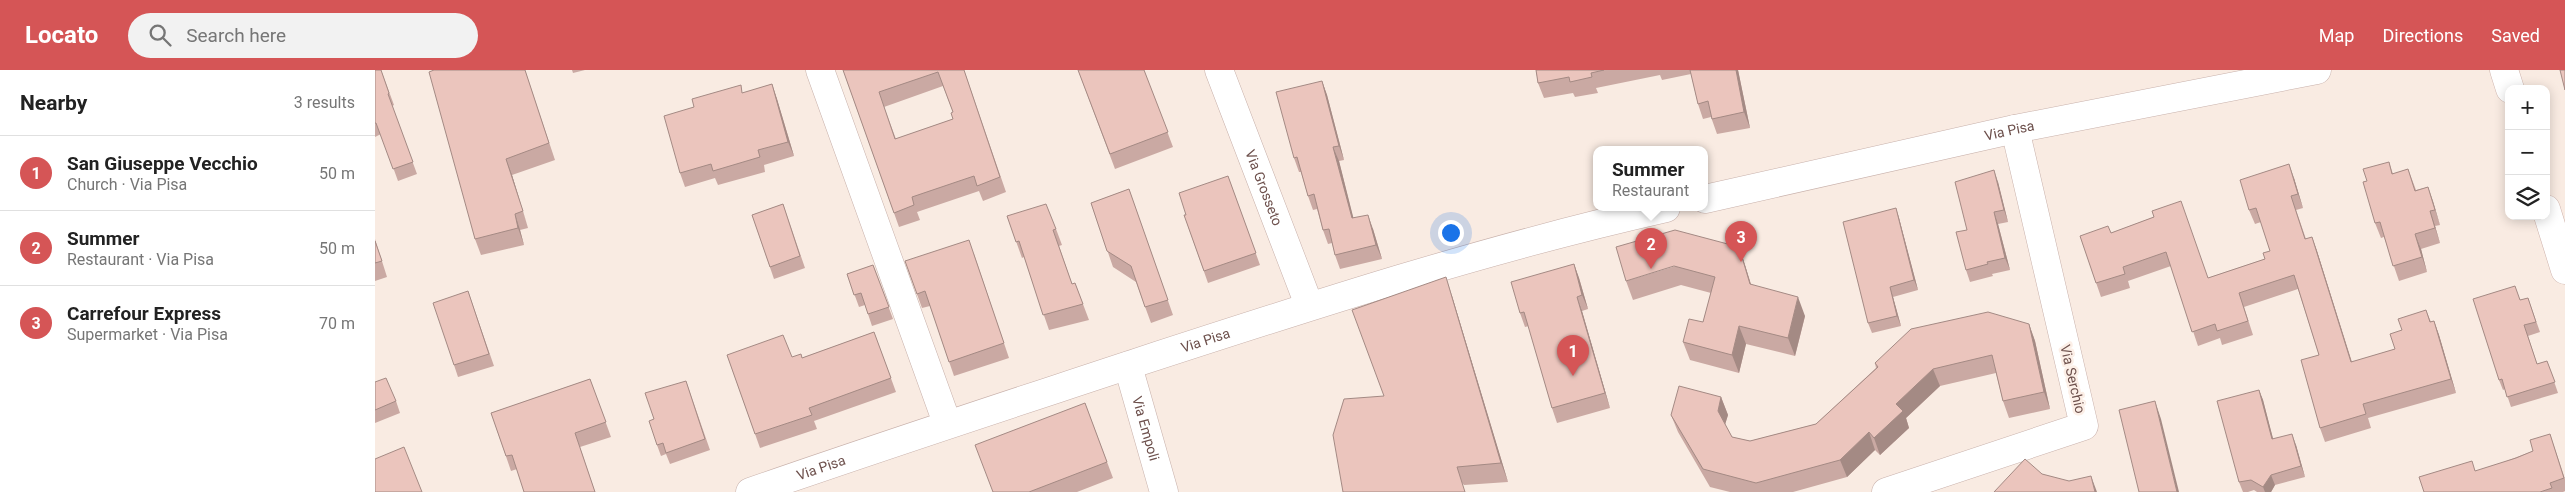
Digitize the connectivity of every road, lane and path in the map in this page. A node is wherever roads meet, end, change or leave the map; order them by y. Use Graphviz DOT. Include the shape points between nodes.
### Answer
graph roads {
  1 [pos="820,70"];
  2 [pos="1219,70"];
  3 [pos="2317,70"];
  4 [pos="2504,70"];
  5 [pos="2509,85"];
  6 [pos="2015,130"];
  7 [pos="1708,198"];
  8 [pos="1652,211"];
  9 [pos="2550,220"];
  10 [pos="2565,270"];
  11 [pos="1309,306"];
  12 [pos="1128,366"];
  13 [pos="947,423"];
  14 [pos="750,492"];
  15 [pos="1164,492"];
  16 [pos="1886,492"];
  1 -- 13 [label="street"];
  2 -- 11 [label="street, Via Grosseto"];
  3 -- 6 [label="street, Via Pisa"];
  4 -- 5 [label="street"];
  6 -- 7 [label="street, Via Pisa"];
  6 -- 16 [label="street, Via Serchio" via="2084,426"];
  8 -- 11 [label="street, Via Pisa" via="1579,227"];
  9 -- 10 [label="street"];
  11 -- 12 [label="street, Via Pisa"];
  12 -- 13 [label="street, Via Pisa"];
  12 -- 15 [label="street, Via Empoli"];
  13 -- 14 [label="street, Via Pisa"];
}
